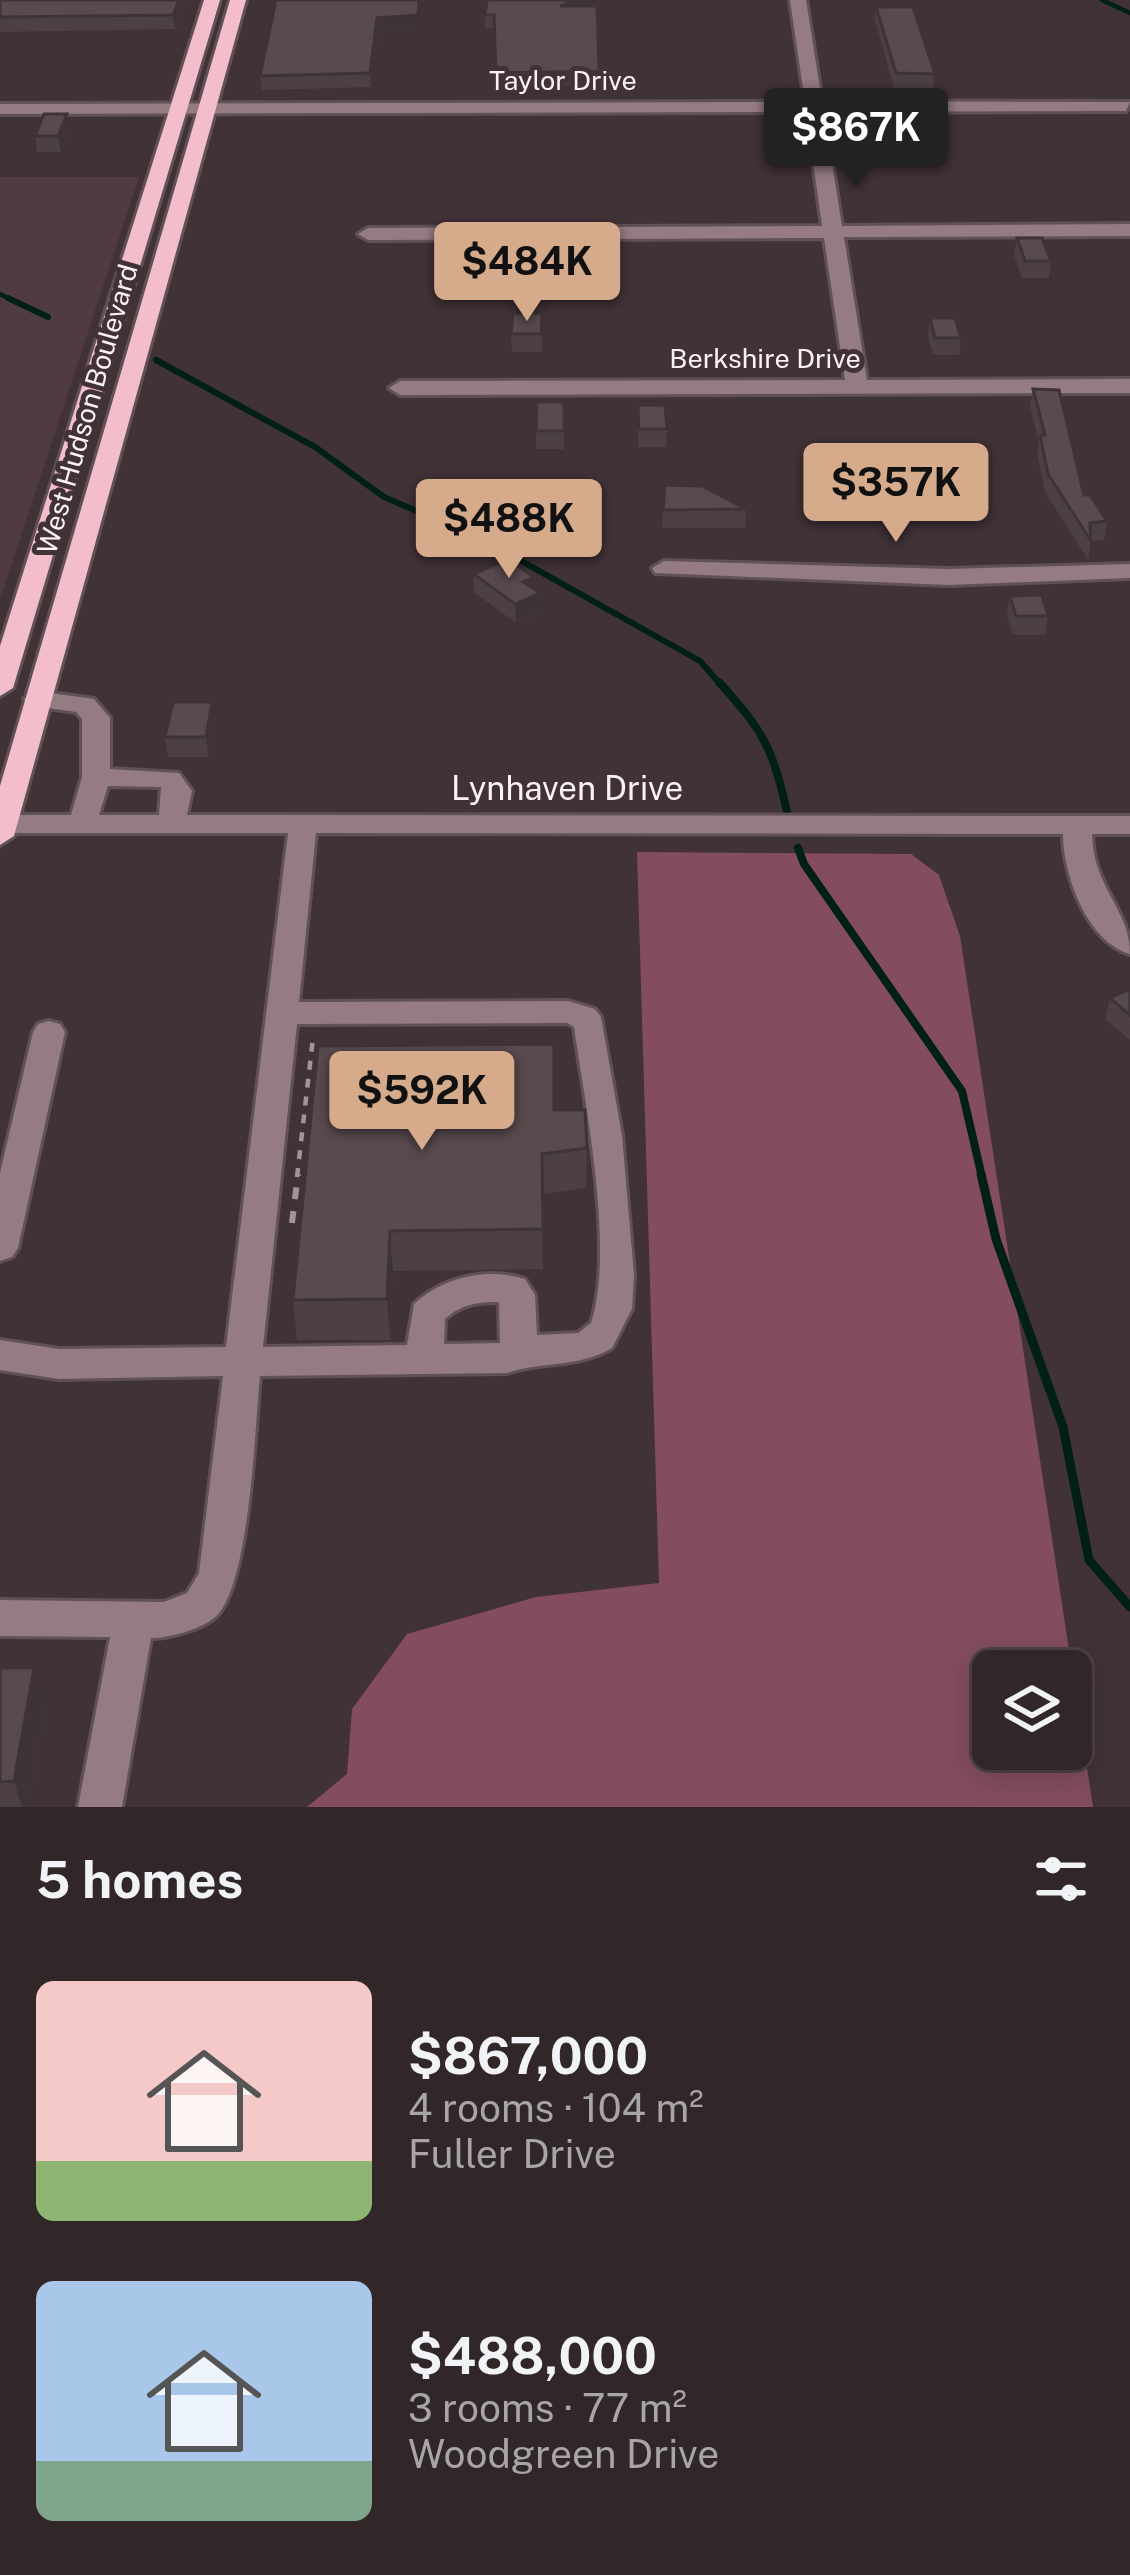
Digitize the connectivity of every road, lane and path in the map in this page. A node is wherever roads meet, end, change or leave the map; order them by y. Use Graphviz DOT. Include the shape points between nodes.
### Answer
graph roads {
  1 [pos="212,0"];
  2 [pos="238,0"];
  3 [pos="798,0"];
  4 [pos="1126,106"];
  5 [pos="180,107"];
  6 [pos="207,107"];
  7 [pos="817,107"];
  8 [pos="0,109"];
  9 [pos="1130,230"];
  10 [pos="834,232"];
  11 [pos="368,234"];
  12 [pos="1127,386"];
  13 [pos="400,388"];
  14 [pos="857,388"];
  15 [pos="1130,412"];
  16 [pos="664,568"];
  17 [pos="1130,572"];
  18 [pos="0,688"];
  19 [pos="37,698"];
  20 [pos="96,777"];
  21 [pos="303,824"];
  22 [pos="82,825"];
  23 [pos="171,825"];
  24 [pos="1130,825"];
  25 [pos="1078,826"];
  26 [pos="1,828"];
  27 [pos="1130,944"];
  28 [pos="298,1019"];
  29 [pos="49,1032"];
  30 [pos="291,1231"];
  31 [pos="0,1249"];
  32 [pos="520,1349"];
  33 [pos="0,1355"];
  34 [pos="425,1360"];
  35 [pos="244,1361"];
  36 [pos="58,1364"];
  37 [pos="0,1374"];
  38 [pos="0,1618"];
  39 [pos="134,1619"];
  40 [pos="100,1807"];
  1 -- 5 [label="main road, West Hudson Boulevard"];
  2 -- 6 [label="main road, West Hudson Boulevard"];
  3 -- 7 [label="street"];
  4 -- 7 [label="street, Taylor Drive"];
  5 -- 6 [label="street, Taylor Drive"];
  5 -- 8 [label="street, Taylor Drive"];
  5 -- 18 [label="main road, West Hudson Boulevard"];
  6 -- 7 [label="street, Taylor Drive"];
  6 -- 19 [label="main road, West Hudson Boulevard"];
  7 -- 10 [label="street"];
  9 -- 10 [label="street"];
  10 -- 11 [label="street"];
  10 -- 14 [label="street"];
  12 -- 14 [label="street, Berkshire Drive"];
  12 -- 15 [label="street"];
  13 -- 14 [label="street, Berkshire Drive"];
  16 -- 17 [label="street" via="993,578"];
  19 -- 20 [label="street" via="84,705 96,718"];
  19 -- 26 [label="main road, West Hudson Boulevard"];
  20 -- 22 [label="street"];
  20 -- 23 [label="street" via="169,779 178,791"];
  21 -- 23 [label="street, Lynhaven Drive"];
  21 -- 25 [label="street, Lynhaven Drive"];
  21 -- 28 [label="street"];
  22 -- 23 [label="street, Lynhaven Drive"];
  22 -- 26 [label="street, Lynhaven Drive"];
  24 -- 25 [label="street, Lynhaven Drive"];
  25 -- 27 [label="street" via="1092,901"];
  28 -- 30 [label="path"];
  28 -- 32 [label="street" via="568,1012 590,1025 611,1162 615,1313 596,1341 578,1348"];
  28 -- 35 [label="street"];
  29 -- 31 [label="street"];
  32 -- 34 [label="street" via="507,1358"];
  32 -- 34 [label="street" via="512,1289 466,1288 444,1295 427,1314"];
  33 -- 36 [label="street"];
  34 -- 35 [label="street"];
  35 -- 36 [label="street"];
  35 -- 39 [label="street" via="219,1576 201,1606 165,1620"];
  36 -- 37 [label="street"];
  38 -- 39 [label="street"];
  39 -- 40 [label="street"];
}
